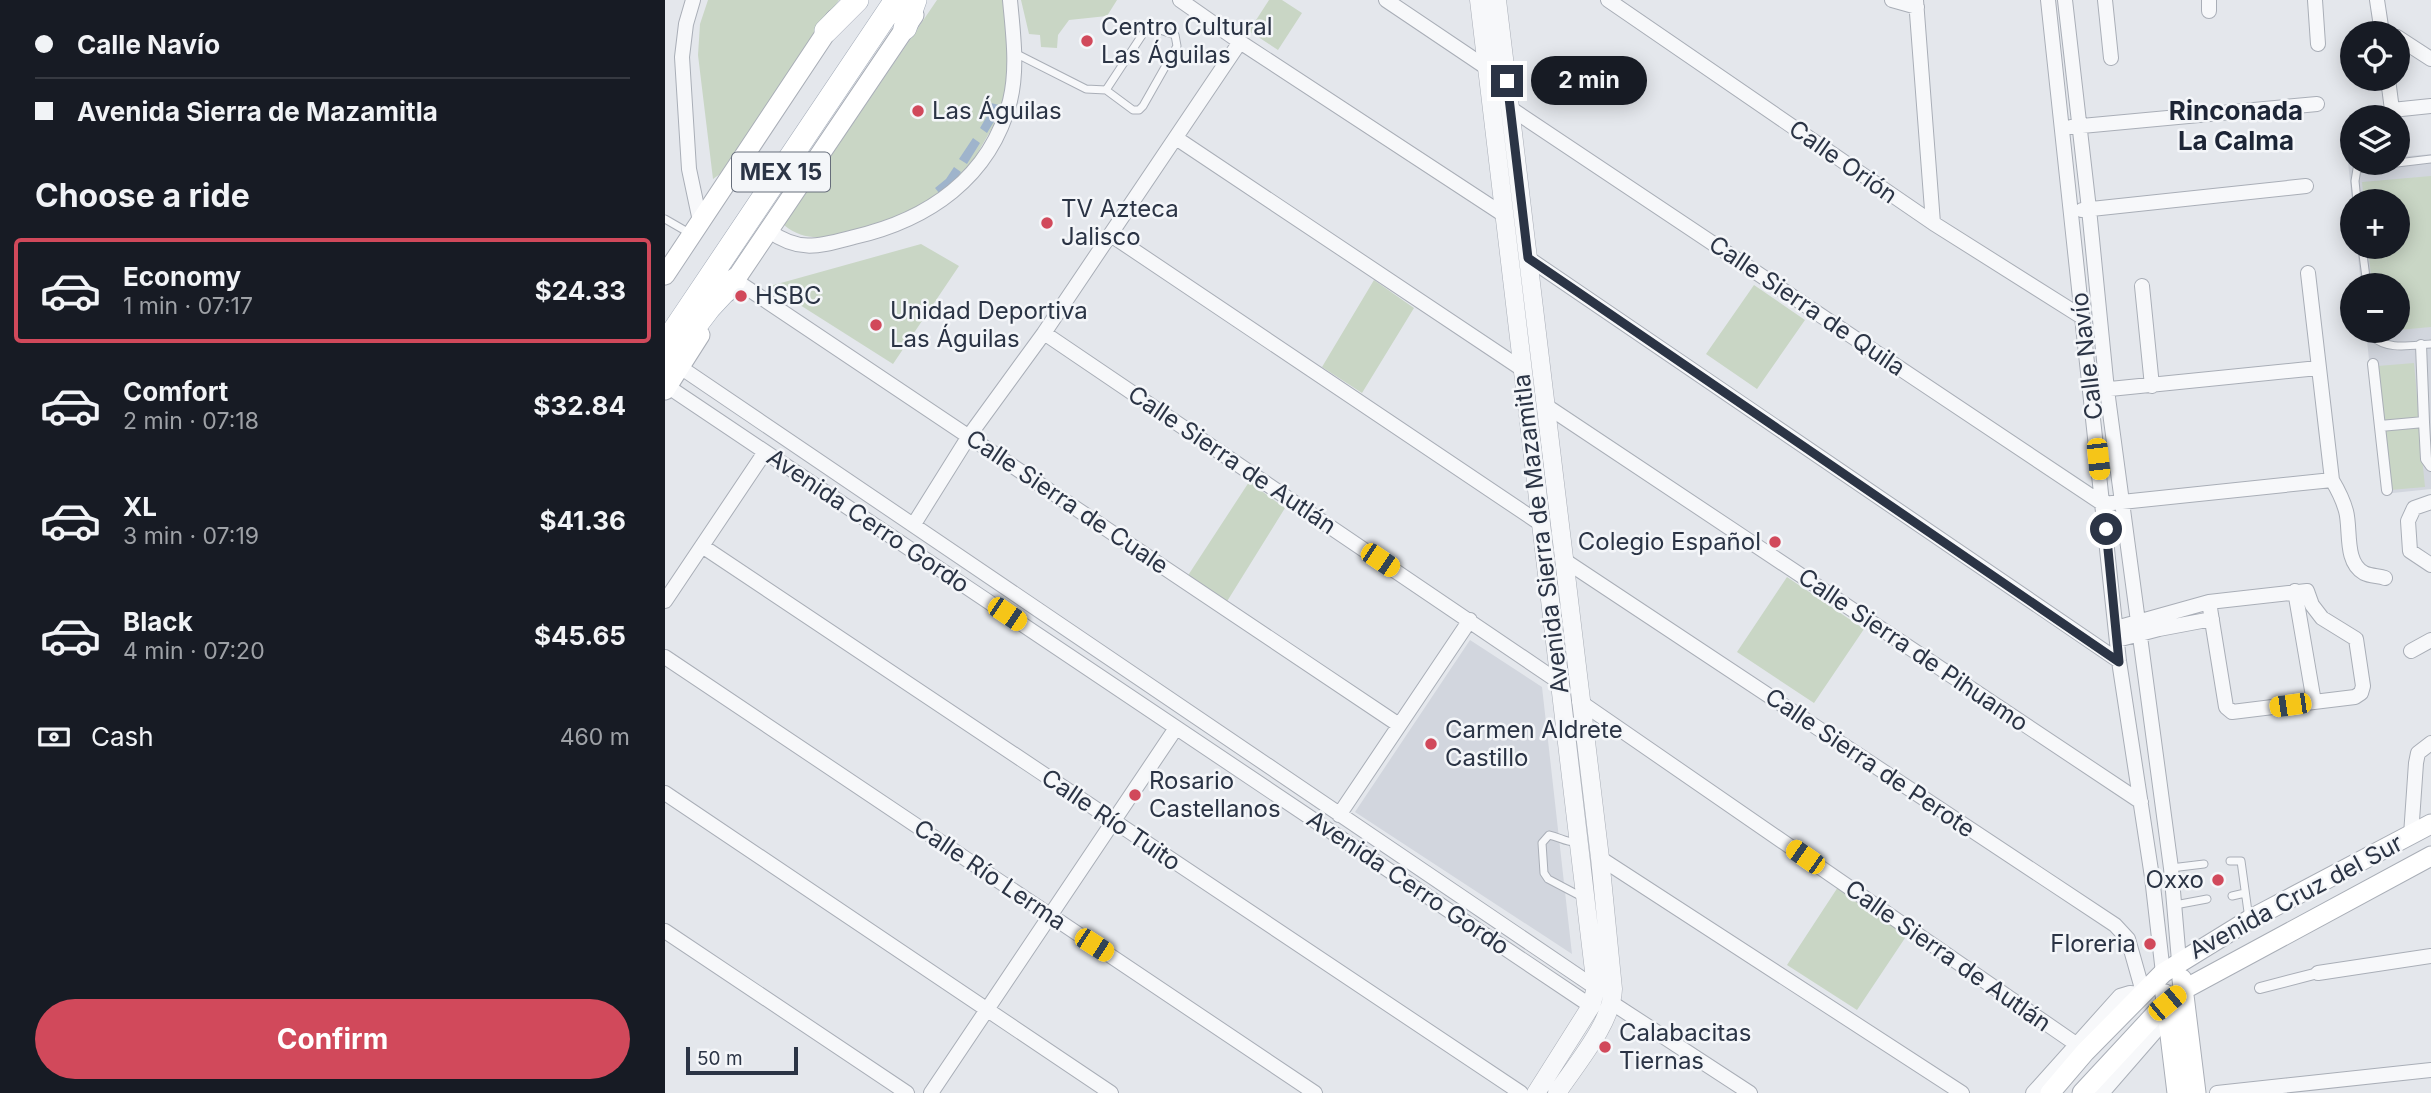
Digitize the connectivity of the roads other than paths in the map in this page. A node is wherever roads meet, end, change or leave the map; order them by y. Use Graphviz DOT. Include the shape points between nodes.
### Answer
graph roads {
  1 [pos="693,0"];
  2 [pos="847,0"];
  3 [pos="857,0"];
  4 [pos="877,0"];
  5 [pos="896,0"];
  6 [pos="915,0"];
  7 [pos="924,0"];
  8 [pos="1010,0"];
  9 [pos="1180,0"];
  10 [pos="1386,0"];
  11 [pos="1479,0"];
  12 [pos="1497,0"];
  13 [pos="1608,0"];
  14 [pos="1892,0"];
  15 [pos="2048,0"];
  16 [pos="2065,0"];
  17 [pos="2105,0"];
  18 [pos="2315,0"];
  19 [pos="2377,0"];
  20 [pos="1916,3"];
  21 [pos="2382,21"];
  22 [pos="905,28"];
  23 [pos="826,31"];
  24 [pos="1240,42"];
  25 [pos="2318,44"];
  26 [pos="2410,45"];
  27 [pos="1014,53"];
  28 [pos="2111,58"];
  29 [pos="2431,59"];
  30 [pos="1487,68"];
  31 [pos="1106,90"];
  32 [pos="2390,91"];
  33 [pos="2317,104"];
  34 [pos="2431,106"];
  35 [pos="1510,108"];
  36 [pos="2079,126"];
  37 [pos="2062,128"];
  38 [pos="1176,138"];
  39 [pos="2431,159"];
  40 [pos="2410,161"];
  41 [pos="1507,164"];
  42 [pos="2306,186"];
  43 [pos="2089,209"];
  44 [pos="2070,212"];
  45 [pos="1504,215"];
  46 [pos="665,219"];
  47 [pos="1933,223"];
  48 [pos="696,227"];
  49 [pos="769,231"];
  50 [pos="1111,235"];
  51 [pos="1528,258"];
  52 [pos="2308,273"];
  53 [pos="665,275"];
  54 [pos="735,280"];
  55 [pos="2142,286"];
  56 [pos="665,316"];
  57 [pos="2082,317"];
  58 [pos="1044,333"];
  59 [pos="2380,343"];
  60 [pos="665,344"];
  61 [pos="2426,344"];
  62 [pos="2373,364"];
  63 [pos="2318,368"];
  64 [pos="1522,369"];
  65 [pos="669,377"];
  66 [pos="2152,386"];
  67 [pos="2107,390"];
  68 [pos="2091,391"];
  69 [pos="2427,396"];
  70 [pos="1545,405"];
  71 [pos="2424,422"];
  72 [pos="2380,426"];
  73 [pos="969,436"];
  74 [pos="765,452"];
  75 [pos="2431,466"];
  76 [pos="2332,481"];
  77 [pos="1555,485"];
  78 [pos="1536,488"];
  79 [pos="2387,490"];
  80 [pos="2431,502"];
  81 [pos="2120,503"];
  82 [pos="2103,505"];
  83 [pos="913,524"];
  84 [pos="1541,524"];
  85 [pos="702,546"];
  86 [pos="1565,560"];
  87 [pos="2431,565"];
  88 [pos="2385,578"];
  89 [pos="2295,591"];
  90 [pos="665,601"];
  91 [pos="2209,602"];
  92 [pos="1038,611"];
  93 [pos="2212,619"];
  94 [pos="1470,620"];
  95 [pos="2139,627"];
  96 [pos="1028,628"];
  97 [pos="2117,634"];
  98 [pos="2431,640"];
  99 [pos="2411,651"];
  100 [pos="665,657"];
  101 [pos="2119,662"];
  102 [pos="1559,681"];
  103 [pos="1579,701"];
  104 [pos="2314,702"];
  105 [pos="1399,725"];
  106 [pos="1176,728"];
  107 [pos="2431,743"];
  108 [pos="665,793"];
  109 [pos="2141,802"];
  110 [pos="1339,815"];
  111 [pos="1114,821"];
  112 [pos="2431,824"];
  113 [pos="2411,835"];
  114 [pos="1577,842"];
  115 [pos="2431,856"];
  116 [pos="1599,858"];
  117 [pos="2230,861"];
  118 [pos="2204,864"];
  119 [pos="2171,868"];
  120 [pos="2245,893"];
  121 [pos="2232,896"];
  122 [pos="1462,898"];
  123 [pos="1585,899"];
  124 [pos="2207,899"];
  125 [pos="2175,905"];
  126 [pos="1451,912"];
  127 [pos="1050,916"];
  128 [pos="1595,916"];
  129 [pos="2249,920"];
  130 [pos="665,931"];
  131 [pos="2431,956"];
  132 [pos="2179,961"];
  133 [pos="2163,972"];
  134 [pos="2318,972"];
  135 [pos="2260,988"];
  136 [pos="2183,990"];
  137 [pos="2142,993"];
  138 [pos="1594,997"];
  139 [pos="1612,1003"];
  140 [pos="2163,1007"];
  141 [pos="987,1009"];
  142 [pos="2076,1044"];
  143 [pos="2431,1070"];
  144 [pos="907,1093"];
  145 [pos="931,1093"];
  146 [pos="1111,1093"];
  147 [pos="1315,1093"];
  148 [pos="1521,1093"];
  149 [pos="1536,1093"];
  150 [pos="1557,1093"];
  151 [pos="1750,1093"];
  152 [pos="1962,1093"];
  153 [pos="2033,1093"];
  154 [pos="2050,1093"];
  155 [pos="2082,1093"];
  156 [pos="2102,1093"];
  157 [pos="2177,1093"];
  158 [pos="2196,1093"];
  159 [pos="2217,1093"];
  1 -- 48 [label="street" via="682,57"];
  2 -- 23 [label="main road"];
  3 -- 23 [label="main road"];
  4 -- 56 [label="main road, MEX 15"];
  5 -- 60 [label="main road, MEX 15"];
  6 -- 22 [label="main road"];
  7 -- 22 [label="main road"];
  8 -- 27 [label="street"];
  9 -- 24 [label="street"];
  10 -- 30 [label="street"];
  11 -- 30 [label="street, Avenida Sierra de Mazamitla"];
  12 -- 35 [label="street, Avenida Sierra de Mazamitla"];
  13 -- 47 [label="street, Calle Orión"];
  14 -- 20 [label="street"];
  15 -- 37 [label="street, Calle Navío"];
  16 -- 36 [label="street, Calle Navío"];
  17 -- 28 [label="street"];
  18 -- 25 [label="street"];
  19 -- 21 [label="street"];
  20 -- 47 [label="street"];
  22 -- 49 [label="main road"];
  23 -- 48 [label="main road"];
  24 -- 38 [label="street"];
  24 -- 45 [label="street"];
  26 -- 29 [label="street"];
  27 -- 31 [label="lane" via="1086,89"];
  27 -- 49 [label="street" via="1010,100 1001,126 974,169 932,208 877,232 821,245 796,246"];
  30 -- 41 [label="street, Avenida Sierra de Mazamitla"];
  31 -- 31 [label="lane" via="1139,110 1177,46 1175,35 1146,27"];
  32 -- 34 [label="street" via="2392,110"];
  33 -- 36 [label="street"];
  35 -- 41 [label="street, Avenida Sierra de Mazamitla"];
  35 -- 82 [label="street, Calle Sierra de Quila"];
  36 -- 37 [label="street"];
  36 -- 43 [label="street, Calle Navío"];
  37 -- 44 [label="street, Calle Navío"];
  38 -- 50 [label="street"];
  38 -- 64 [label="street"];
  39 -- 40 [label="lane"];
  41 -- 45 [label="street, Avenida Sierra de Mazamitla"];
  41 -- 51 [label="street, Avenida Sierra de Mazamitla"];
  42 -- 43 [label="street"];
  43 -- 44 [label="street"];
  43 -- 67 [label="street, Calle Navío"];
  44 -- 57 [label="street, Calle Navío"];
  45 -- 64 [label="street, Avenida Sierra de Mazamitla"];
  46 -- 48 [label="lane"];
  47 -- 57 [label="street, Calle Orión"];
  48 -- 53 [label="main road"];
  49 -- 54 [label="main road"];
  50 -- 58 [label="street"];
  50 -- 84 [label="street"];
  51 -- 70 [label="street, Avenida Sierra de Mazamitla"];
  51 -- 101 [label="street"];
  52 -- 63 [label="street"];
  54 -- 65 [label="main road" via="709,308"];
  54 -- 73 [label="street, Calle Sierra de Cuale"];
  55 -- 66 [label="street"];
  57 -- 68 [label="street, Calle Navío"];
  58 -- 73 [label="street"];
  58 -- 94 [label="street, Calle Sierra de Autlán"];
  59 -- 61 [label="lane"];
  61 -- 69 [label="street"];
  62 -- 72 [label="street"];
  63 -- 66 [label="street"];
  63 -- 76 [label="street"];
  64 -- 78 [label="street, Avenida Sierra de Mazamitla"];
  65 -- 74 [label="street, Avenida Cerro Gordo"];
  65 -- 83 [label="street, Avenida Cerro Gordo"];
  66 -- 67 [label="street"];
  67 -- 68 [label="street"];
  67 -- 81 [label="street, Calle Navío"];
  68 -- 82 [label="street, Calle Navío"];
  69 -- 71 [label="street"];
  70 -- 77 [label="street, Avenida Sierra de Mazamitla"];
  70 -- 109 [label="street, Calle Sierra de Pihuamo"];
  71 -- 72 [label="street"];
  71 -- 75 [label="street"];
  72 -- 79 [label="street"];
  73 -- 83 [label="street"];
  73 -- 105 [label="street, Calle Sierra de Cuale"];
  74 -- 85 [label="street"];
  74 -- 96 [label="street, Avenida Cerro Gordo"];
  76 -- 81 [label="street"];
  76 -- 88 [label="street" via="2347,514 2351,555 2357,567"];
  77 -- 78 [label="street"];
  77 -- 86 [label="street, Avenida Sierra de Mazamitla"];
  78 -- 84 [label="street, Avenida Sierra de Mazamitla"];
  80 -- 87 [label="street" via="2414,508 2408,521 2410,551"];
  81 -- 82 [label="street"];
  81 -- 95 [label="street, Calle Navío"];
  82 -- 97 [label="street, Calle Navío"];
  83 -- 92 [label="street, Avenida Cerro Gordo"];
  84 -- 102 [label="street, Avenida Sierra de Mazamitla"];
  85 -- 90 [label="street"];
  85 -- 111 [label="street, Calle Río Tuito"];
  86 -- 103 [label="street, Avenida Sierra de Mazamitla"];
  86 -- 137 [label="street, Calle Sierra de Perote" via="2115,925 2128,939"];
  89 -- 91 [label="street"];
  89 -- 104 [label="street"];
  89 -- 104 [label="street" via="2307,591 2322,618 2357,643 2361,693"];
  91 -- 93 [label="street"];
  91 -- 95 [label="street"];
  92 -- 96 [label="street"];
  92 -- 110 [label="street, Avenida Cerro Gordo"];
  93 -- 95 [label="street"];
  93 -- 104 [label="street" via="2229,710 2236,713"];
  94 -- 102 [label="street, Calle Sierra de Autlán"];
  94 -- 105 [label="street"];
  95 -- 97 [label="street"];
  95 -- 119 [label="street, Calle Navío"];
  96 -- 106 [label="street, Avenida Cerro Gordo"];
  97 -- 101 [label="street, Calle Navío"];
  98 -- 99 [label="street"];
  100 -- 127 [label="street, Calle Río Lerma"];
  101 -- 109 [label="street, Calle Navío"];
  102 -- 114 [label="street, Avenida Sierra de Mazamitla"];
  103 -- 116 [label="street, Avenida Sierra de Mazamitla"];
  103 -- 142 [label="street, Calle Sierra de Autlán"];
  105 -- 110 [label="street"];
  106 -- 111 [label="street"];
  106 -- 126 [label="street, Avenida Cerro Gordo"];
  107 -- 113 [label="street" via="2418,753 2416,762"];
  108 -- 141 [label="street"];
  109 -- 133 [label="street, Calle Navío"];
  110 -- 122 [label="street, Avenida Cerro Gordo"];
  111 -- 127 [label="street"];
  111 -- 148 [label="street, Calle Río Tuito"];
  112 -- 113 [label="main road, Avenida Cruz del Sur"];
  113 -- 129 [label="main road, Avenida Cruz del Sur"];
  114 -- 123 [label="street, Avenida Sierra de Mazamitla"];
  114 -- 123 [label="lane" via="1566,843 1549,835 1542,843 1544,873"];
  115 -- 136 [label="main road, Avenida Cruz del Sur"];
  116 -- 128 [label="street, Avenida Sierra de Mazamitla"];
  116 -- 152 [label="street"];
  117 -- 120 [label="lane" via="2241,861"];
  118 -- 119 [label="lane"];
  119 -- 125 [label="street, Calle Navío"];
  120 -- 121 [label="lane"];
  120 -- 129 [label="lane"];
  122 -- 126 [label="street"];
  122 -- 138 [label="street, Avenida Cerro Gordo"];
  123 -- 128 [label="street, Avenida Sierra de Mazamitla"];
  124 -- 125 [label="lane"];
  125 -- 132 [label="street, Calle Navío"];
  126 -- 138 [label="street, Avenida Cerro Gordo"];
  127 -- 141 [label="street"];
  127 -- 147 [label="street, Calle Río Lerma"];
  128 -- 138 [label="street, Avenida Sierra de Mazamitla"];
  128 -- 139 [label="street, Avenida Sierra de Mazamitla" via="1613,989"];
  129 -- 132 [label="main road, Avenida Cruz del Sur"];
  130 -- 144 [label="street"];
  131 -- 134 [label="street"];
  132 -- 133 [label="main road, Avenida Cruz del Sur"];
  132 -- 136 [label="main road, Calle Navío"];
  133 -- 137 [label="main road, Avenida Cruz del Sur"];
  133 -- 140 [label="main road, Calle Navío"];
  134 -- 135 [label="street"];
  136 -- 140 [label="main road, Avenida Cruz del Sur"];
  136 -- 158 [label="main road, Calle Navío"];
  137 -- 142 [label="street" via="2120,996"];
  137 -- 154 [label="main road, Avenida Cruz del Sur"];
  138 -- 149 [label="street"];
  139 -- 150 [label="street"];
  139 -- 151 [label="street"];
  140 -- 155 [label="main road, Avenida Cruz del Sur"];
  140 -- 156 [label="street" via="2155,1032"];
  140 -- 157 [label="main road, Calle Navío"];
  141 -- 145 [label="street"];
  141 -- 146 [label="street"];
  142 -- 153 [label="street"];
  143 -- 159 [label="street"];
}
